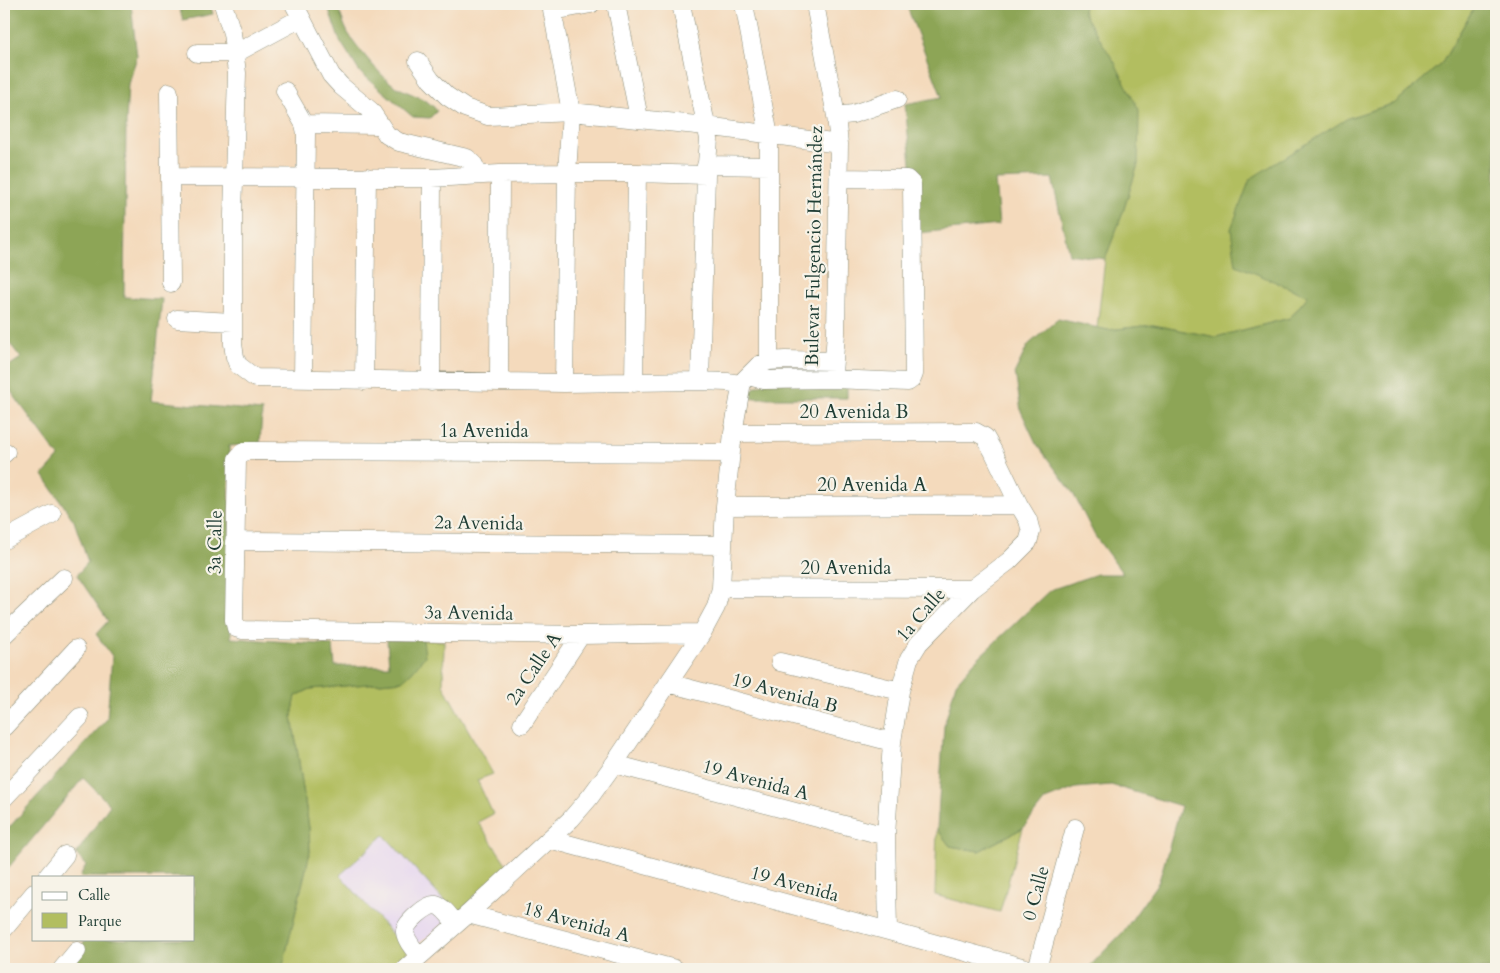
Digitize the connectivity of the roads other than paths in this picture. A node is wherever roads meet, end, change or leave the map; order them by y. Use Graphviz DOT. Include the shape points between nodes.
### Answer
graph roads {
  1 [pos="223,4"];
  2 [pos="591,4"];
  3 [pos="616,4"];
  4 [pos="681,4"];
  5 [pos="744,4"];
  6 [pos="815,4"];
  7 [pos="552,8"];
  8 [pos="297,11"];
  9 [pos="198,53"];
  10 [pos="236,53"];
  11 [pos="418,61"];
  12 [pos="285,91"];
  13 [pos="169,92"];
  14 [pos="897,99"];
  15 [pos="571,112"];
  16 [pos="836,116"];
  17 [pos="639,118"];
  18 [pos="304,124"];
  19 [pos="380,125"];
  20 [pos="706,126"];
  21 [pos="769,136"];
  22 [pos="839,144"];
  23 [pos="769,166"];
  24 [pos="706,170"];
  25 [pos="567,173"];
  26 [pos="636,173"];
  27 [pos="500,174"];
  28 [pos="479,175"];
  29 [pos="305,177"];
  30 [pos="367,177"];
  31 [pos="170,178"];
  32 [pos="234,178"];
  33 [pos="432,178"];
  34 [pos="838,178"];
  35 [pos="171,283"];
  36 [pos="177,319"];
  37 [pos="233,322"];
  38 [pos="769,361"];
  39 [pos="834,361"];
  40 [pos="832,379"];
  41 [pos="303,380"];
  42 [pos="744,380"];
  43 [pos="364,381"];
  44 [pos="700,381"];
  45 [pos="431,382"];
  46 [pos="499,382"];
  47 [pos="564,383"];
  48 [pos="634,383"];
  49 [pos="976,432"];
  50 [pos="733,433"];
  51 [pos="731,453"];
  52 [pos="238,456"];
  53 [pos="1019,505"];
  54 [pos="725,506"];
  55 [pos="52,514"];
  56 [pos="4,540"];
  57 [pos="234,541"];
  58 [pos="723,545"];
  59 [pos="64,578"];
  60 [pos="720,588"];
  61 [pos="972,589"];
  62 [pos="236,628"];
  63 [pos="702,633"];
  64 [pos="4,635"];
  65 [pos="581,635"];
  66 [pos="76,649"];
  67 [pos="780,662"];
  68 [pos="668,683"];
  69 [pos="900,691"];
  70 [pos="80,716"];
  71 [pos="522,724"];
  72 [pos="4,727"];
  73 [pos="892,742"];
  74 [pos="614,764"];
  75 [pos="4,798"];
  76 [pos="1075,828"];
  77 [pos="886,836"];
  78 [pos="549,839"];
  79 [pos="65,855"];
  80 [pos="48,876"];
  81 [pos="32,895"];
  82 [pos="462,919"];
  83 [pos="4,929"];
  84 [pos="888,930"];
  85 [pos="77,951"];
  86 [pos="419,956"];
  87 [pos="984,964"];
  88 [pos="62,969"];
  89 [pos="405,969"];
  90 [pos="675,969"];
  91 [pos="1030,969"];
  92 [pos="1037,969"];
  1 -- 10 [label="street, Bulevar Fulgencio Hernández"];
  2 -- 7 [label="street"];
  3 -- 17 [label="street"];
  4 -- 20 [label="street"];
  5 -- 21 [label="street"];
  6 -- 16 [label="street, Bulevar Fulgencio Hernández"];
  7 -- 15 [label="street"];
  8 -- 10 [label="street"];
  8 -- 19 [label="street" via="335,81 371,111"];
  9 -- 10 [label="street"];
  10 -- 32 [label="street, Bulevar Fulgencio Hernández"];
  11 -- 15 [label="street" via="447,96 475,112 488,116"];
  12 -- 18 [label="street"];
  13 -- 31 [label="street"];
  14 -- 16 [label="street" via="853,114"];
  15 -- 17 [label="street"];
  15 -- 25 [label="street"];
  16 -- 22 [label="street, Bulevar Fulgencio Hernández"];
  17 -- 20 [label="street"];
  18 -- 19 [label="street"];
  18 -- 29 [label="street"];
  19 -- 28 [label="street" via="399,142 467,158"];
  20 -- 21 [label="street"];
  20 -- 24 [label="street" via="709,139"];
  21 -- 22 [label="street"];
  21 -- 23 [label="street"];
  22 -- 34 [label="street, Bulevar Fulgencio Hernández"];
  23 -- 24 [label="street"];
  23 -- 38 [label="street"];
  24 -- 26 [label="street"];
  24 -- 44 [label="street"];
  25 -- 26 [label="street"];
  25 -- 27 [label="street"];
  25 -- 47 [label="street"];
  26 -- 48 [label="street"];
  27 -- 28 [label="street"];
  27 -- 46 [label="street"];
  28 -- 33 [label="street"];
  29 -- 30 [label="street"];
  29 -- 32 [label="street"];
  29 -- 41 [label="street"];
  30 -- 33 [label="street"];
  30 -- 43 [label="street"];
  31 -- 32 [label="street"];
  31 -- 35 [label="street"];
  32 -- 37 [label="street, Bulevar Fulgencio Hernández"];
  33 -- 45 [label="street"];
  34 -- 39 [label="street, Bulevar Fulgencio Hernández"];
  34 -- 40 [label="street" via="906,180 912,184 914,374 908,382"];
  36 -- 37 [label="street"];
  37 -- 41 [label="street, Bulevar Fulgencio Hernández" via="235,357 246,372 255,378"];
  38 -- 39 [label="street"];
  38 -- 42 [label="street" via="759,364"];
  39 -- 40 [label="street, Bulevar Fulgencio Hernández"];
  40 -- 42 [label="street, Bulevar Fulgencio Hernández"];
  41 -- 43 [label="street, Bulevar Fulgencio Hernández"];
  42 -- 44 [label="street, Bulevar Fulgencio Hernández"];
  42 -- 50 [label="street"];
  43 -- 45 [label="street, Bulevar Fulgencio Hernández"];
  44 -- 48 [label="street, Bulevar Fulgencio Hernández"];
  45 -- 46 [label="street, Bulevar Fulgencio Hernández"];
  46 -- 47 [label="street, Bulevar Fulgencio Hernández"];
  47 -- 48 [label="street, Bulevar Fulgencio Hernández"];
  49 -- 50 [label="street, 20 Avenida B"];
  49 -- 53 [label="street, 1a Calle" via="985,437"];
  50 -- 51 [label="street"];
  51 -- 52 [label="street, 1a Avenida" via="246,451"];
  51 -- 54 [label="street"];
  52 -- 57 [label="street, 3a Calle"];
  53 -- 54 [label="street, 20 Avenida A"];
  53 -- 61 [label="street, 1a Calle" via="1031,532 1028,542"];
  54 -- 58 [label="street"];
  55 -- 56 [label="street"];
  57 -- 58 [label="street, 2a Avenida"];
  57 -- 62 [label="street, 3a Calle"];
  58 -- 60 [label="street"];
  59 -- 64 [label="street"];
  60 -- 61 [label="street, 20 Avenida"];
  60 -- 63 [label="street" via="716,607"];
  61 -- 69 [label="street, 1a Calle" via="913,651"];
  62 -- 65 [label="street, 3a Avenida"];
  63 -- 65 [label="street, 3a Avenida"];
  63 -- 68 [label="street"];
  65 -- 71 [label="street, 2a Calle A"];
  66 -- 72 [label="street"];
  67 -- 69 [label="street"];
  68 -- 73 [label="street, 19 Avenida B"];
  68 -- 74 [label="street"];
  69 -- 73 [label="street, 1a Calle"];
  70 -- 75 [label="street"];
  73 -- 77 [label="street, 1a Calle"];
  74 -- 77 [label="street, 19 Avenida A"];
  74 -- 78 [label="street" via="571,819"];
  76 -- 92 [label="street, 0 Calle"];
  77 -- 84 [label="street, 1a Calle"];
  78 -- 82 [label="street"];
  78 -- 84 [label="street, 19 Avenida"];
  79 -- 80 [label="street"];
  81 -- 83 [label="street"];
  82 -- 86 [label="street"];
  82 -- 86 [label="street" via="436,905 423,910 405,931"];
  82 -- 90 [label="street, 18 Avenida A"];
  84 -- 87 [label="street, 19 Avenida"];
  85 -- 88 [label="street"];
  86 -- 89 [label="street"];
  87 -- 91 [label="street, 19 Avenida"];
}
